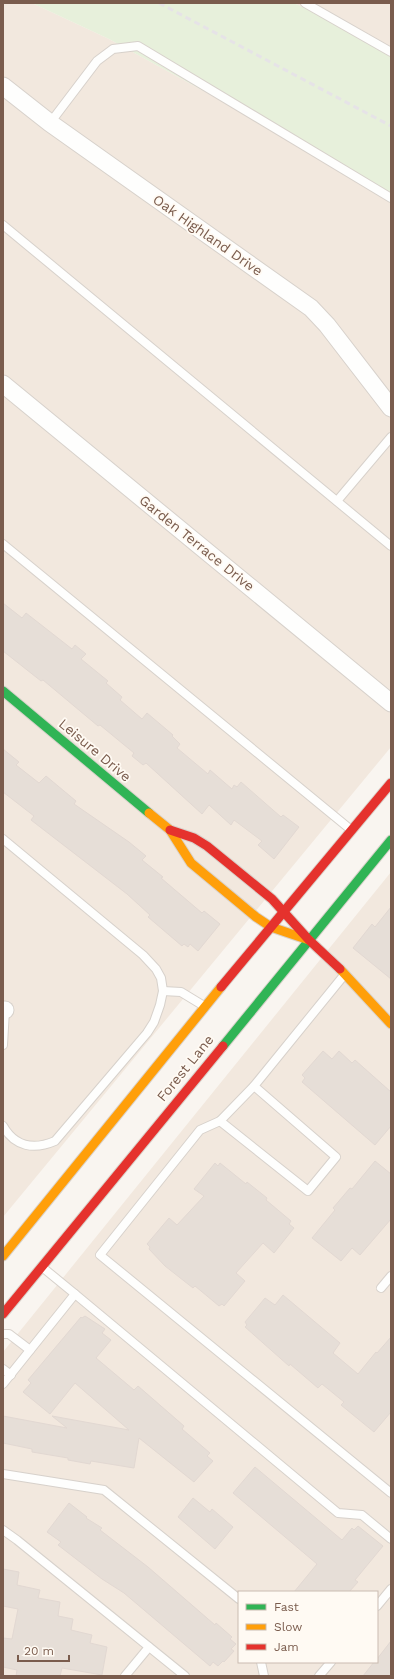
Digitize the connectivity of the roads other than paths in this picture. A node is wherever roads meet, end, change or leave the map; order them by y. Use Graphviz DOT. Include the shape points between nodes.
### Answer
graph roads {
  1 [pos="305,3"];
  2 [pos="391,52"];
  3 [pos="3,86"];
  4 [pos="50,123"];
  5 [pos="391,198"];
  6 [pos="3,225"];
  7 [pos="3,384"];
  8 [pos="391,406"];
  9 [pos="391,437"];
  10 [pos="337,501"];
  11 [pos="3,544"];
  12 [pos="391,546"];
  13 [pos="3,691"];
  14 [pos="391,703"];
  15 [pos="391,783"];
  16 [pos="170,830"];
  17 [pos="351,831"];
  18 [pos="3,839"];
  19 [pos="391,840"];
  20 [pos="284,911"];
  21 [pos="271,927"];
  22 [pos="310,940"];
  23 [pos="345,973"];
  24 [pos="163,991"];
  25 [pos="205,1006"];
  26 [pos="4,1010"];
  27 [pos="391,1024"];
  28 [pos="3,1045"];
  29 [pos="254,1086"];
  30 [pos="220,1121"];
  31 [pos="3,1126"];
  32 [pos="3,1256"];
  33 [pos="42,1267"];
  34 [pos="391,1276"];
  35 [pos="381,1288"];
  36 [pos="75,1294"];
  37 [pos="3,1314"];
  38 [pos="3,1334"];
  39 [pos="30,1350"];
  40 [pos="3,1368"];
  41 [pos="10,1375"];
  42 [pos="3,1384"];
  43 [pos="3,1474"];
  44 [pos="391,1493"];
  45 [pos="3,1530"];
  46 [pos="391,1539"];
  47 [pos="391,1589"];
  48 [pos="238,1598"];
  49 [pos="378,1605"];
  50 [pos="149,1647"];
  51 [pos="261,1663"];
  52 [pos="330,1663"];
  53 [pos="125,1676"];
  54 [pos="184,1676"];
  55 [pos="264,1676"];
  56 [pos="319,1676"];
  1 -- 2 [label="lane"];
  3 -- 4 [label="street, Oak Highland Drive"];
  4 -- 5 [label="lane" via="97,61 113,48 138,46"];
  4 -- 8 [label="street, Oak Highland Drive" via="311,308"];
  6 -- 10 [label="lane"];
  7 -- 14 [label="street, Garden Terrace Drive"];
  9 -- 10 [label="lane"];
  10 -- 12 [label="lane"];
  11 -- 17 [label="lane"];
  13 -- 16 [label="main road, Leisure Drive"];
  15 -- 17 [label="main road, Forest Lane"];
  16 -- 20 [label="main road, Leisure Drive" via="194,838 207,846"];
  16 -- 21 [label="main road, Leisure Drive" via="191,863"];
  17 -- 20 [label="main road, Forest Lane"];
  18 -- 24 [label="lane" via="143,955 156,969 161,978"];
  19 -- 22 [label="main road, Forest Lane"];
  20 -- 21 [label="main road, Forest Lane"];
  20 -- 22 [label="main road, Leisure Drive"];
  21 -- 22 [label="main road, Leisure Drive"];
  21 -- 25 [label="main road, Forest Lane"];
  22 -- 23 [label="main road, Leisure Drive"];
  22 -- 33 [label="main road, Forest Lane"];
  23 -- 27 [label="main road, Leisure Drive"];
  23 -- 29 [label="lane"];
  24 -- 25 [label="lane" via="181,992"];
  24 -- 31 [label="lane" via="160,1005 147,1033 55,1141 30,1146 18,1142"];
  25 -- 32 [label="main road, Forest Lane"];
  26 -- 28 [label="lane"];
  29 -- 30 [label="lane"];
  29 -- 30 [label="lane" via="336,1157 308,1191"];
  30 -- 44 [label="lane" via="200,1130 100,1255"];
  33 -- 36 [label="lane"];
  33 -- 37 [label="main road, Forest Lane"];
  34 -- 35 [label="lane"];
  36 -- 39 [label="lane"];
  36 -- 46 [label="lane" via="338,1513 362,1515"];
  38 -- 39 [label="lane" via="9,1334"];
  39 -- 41 [label="lane"];
  40 -- 41 [label="lane"];
  41 -- 42 [label="lane"];
  43 -- 48 [label="lane" via="104,1490"];
  45 -- 50 [label="lane"];
  47 -- 49 [label="lane"];
  50 -- 53 [label="lane"];
  50 -- 54 [label="lane"];
  51 -- 55 [label="lane"];
  52 -- 56 [label="lane"];
}
